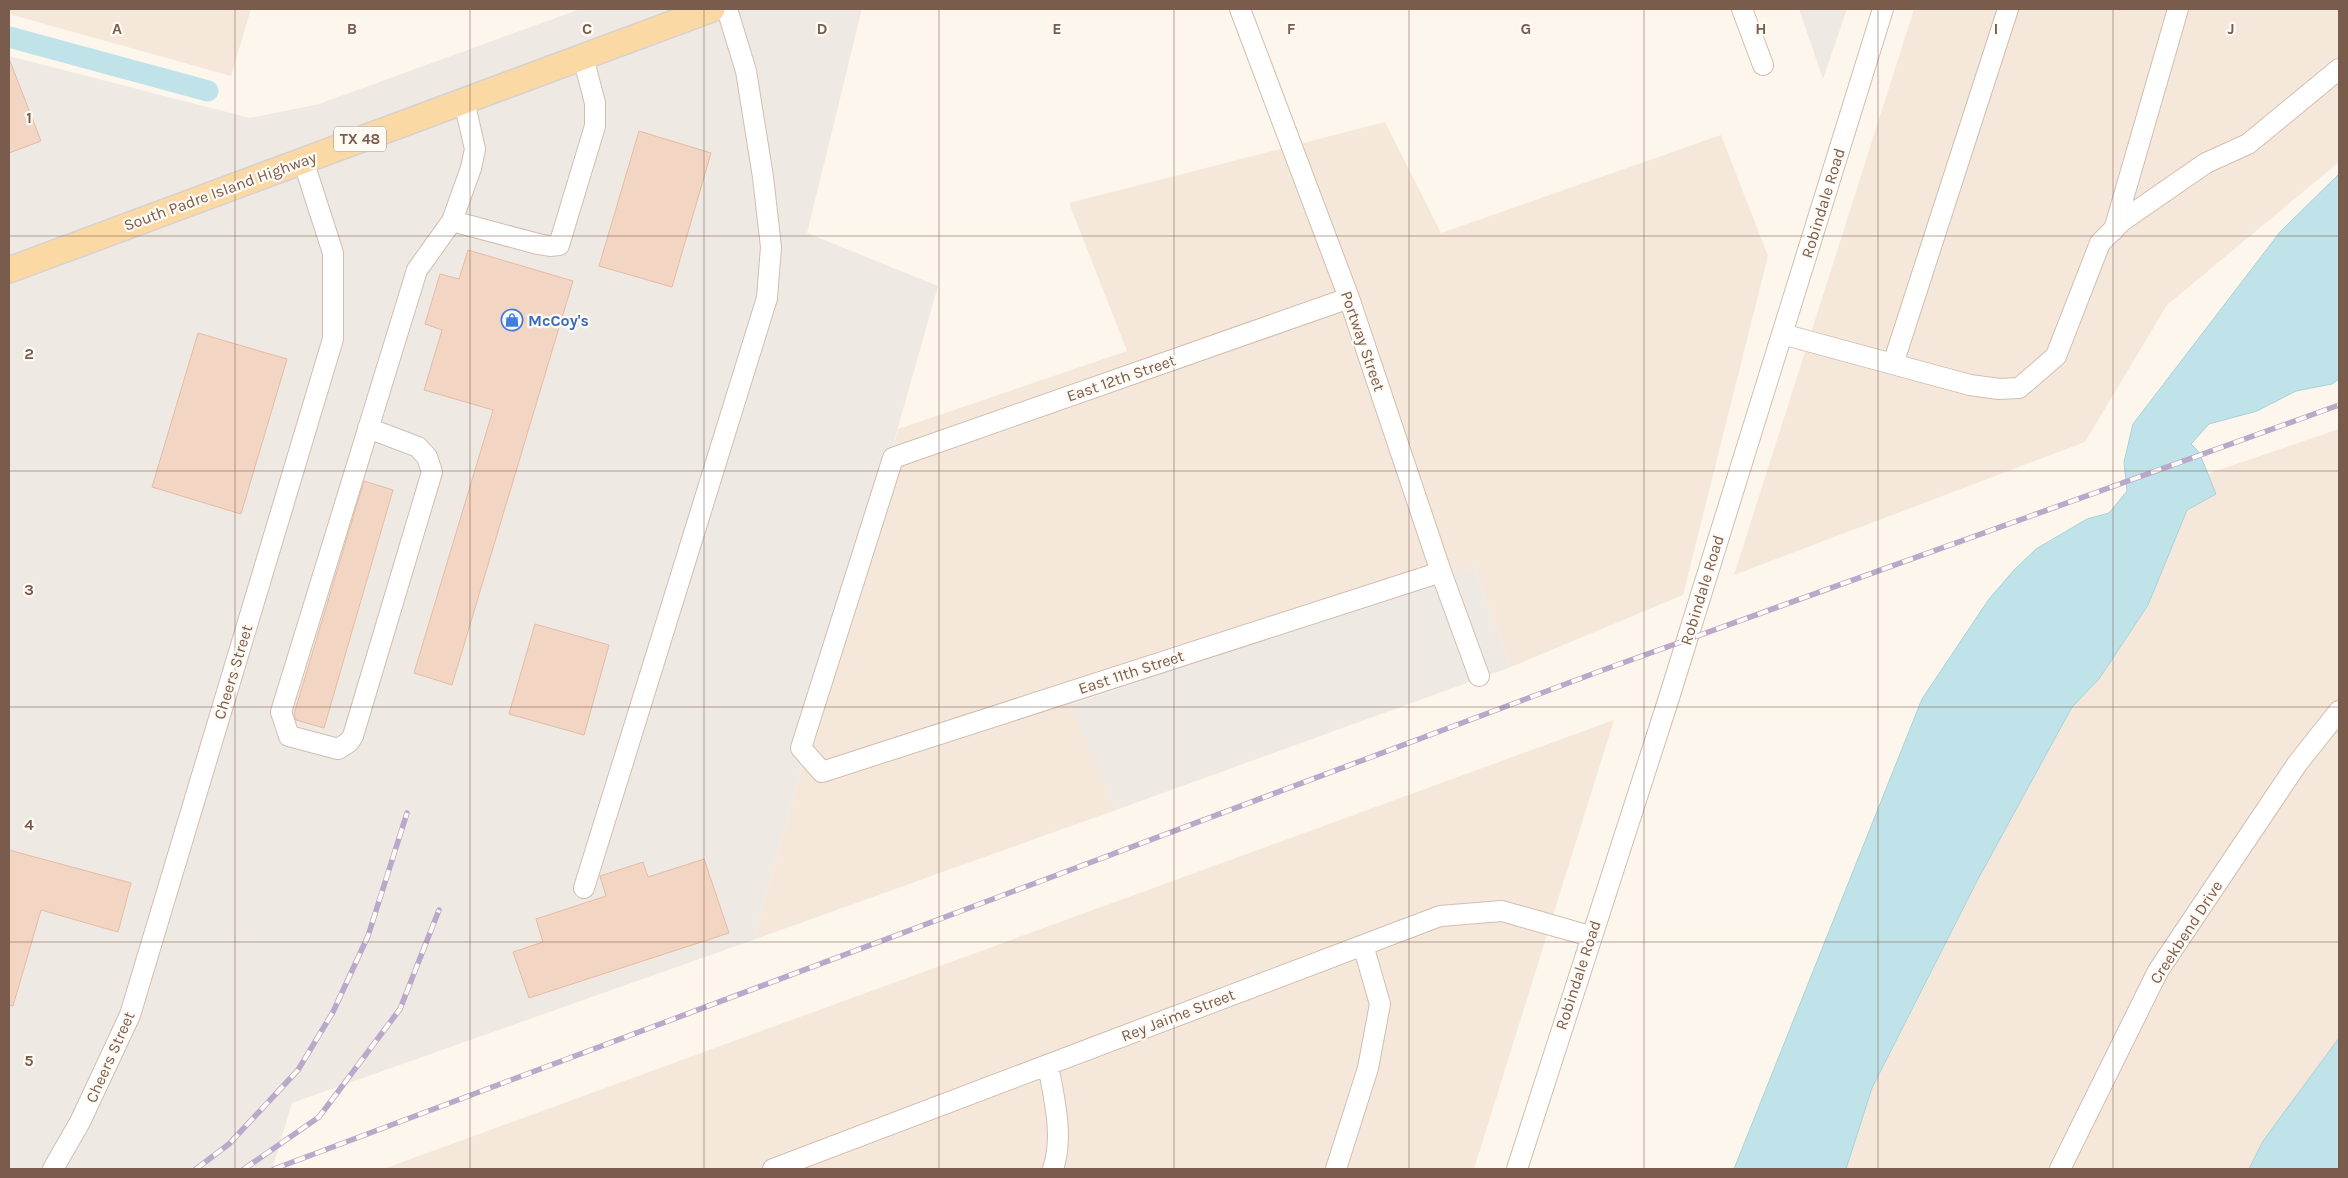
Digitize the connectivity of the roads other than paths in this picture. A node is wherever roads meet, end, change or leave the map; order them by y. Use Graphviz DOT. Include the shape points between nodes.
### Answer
graph roads {
  1 [pos="712,9"];
  2 [pos="727,9"];
  3 [pos="1240,9"];
  4 [pos="1742,9"];
  5 [pos="1883,9"];
  6 [pos="2008,9"];
  7 [pos="2178,9"];
  8 [pos="583,57"];
  9 [pos="1763,64"];
  10 [pos="2339,69"];
  11 [pos="464,101"];
  12 [pos="303,160"];
  13 [pos="452,221"];
  14 [pos="2114,230"];
  15 [pos="9,270"];
  16 [pos="1349,298"];
  17 [pos="1782,334"];
  18 [pos="1893,364"];
  19 [pos="368,428"];
  20 [pos="1441,572"];
  21 [pos="1479,676"];
  22 [pos="2339,711"];
  23 [pos="822,772"];
  24 [pos="584,888"];
  25 [pos="1590,936"];
  26 [pos="1364,945"];
  27 [pos="1048,1065"];
  28 [pos="53,1169"];
  29 [pos="772,1169"];
  30 [pos="1053,1169"];
  31 [pos="1336,1169"];
  32 [pos="1517,1169"];
  33 [pos="2060,1169"];
  1 -- 8 [label="main road, South Padre Island Highway / TX 48"];
  2 -- 24 [label="street" via="746,71 764,177 771,246 768,298"];
  3 -- 16 [label="street, Portway Street"];
  4 -- 9 [label="street"];
  5 -- 17 [label="street, Robindale Road"];
  6 -- 18 [label="street"];
  7 -- 14 [label="street"];
  8 -- 11 [label="main road, South Padre Island Highway / TX 48"];
  8 -- 13 [label="street" via="595,103 595,126 559,245 538,244"];
  10 -- 14 [label="street" via="2248,144 2206,163 2122,221"];
  11 -- 12 [label="main road, South Padre Island Highway / TX 48"];
  11 -- 13 [label="street" via="475,148"];
  12 -- 15 [label="main road, South Padre Island Highway / TX 48"];
  12 -- 28 [label="street, Cheers Street" via="333,253 333,339 130,1014 80,1122"];
  13 -- 19 [label="street" via="417,270"];
  14 -- 18 [label="street" via="2100,244 2056,356 2019,388 1970,385"];
  16 -- 20 [label="street, Portway Street"];
  16 -- 23 [label="street, East 12th Street" via="893,458 801,748"];
  17 -- 18 [label="street"];
  17 -- 25 [label="street, Robindale Road" via="1668,701"];
  19 -- 19 [label="street" via="281,712 289,736 338,749 352,736 432,472 427,457 418,447"];
  20 -- 21 [label="street, Portway Street"];
  20 -- 23 [label="street, East 11th Street"];
  22 -- 33 [label="street, Creekbend Drive" via="2297,764 2158,971"];
  25 -- 26 [label="street, Rey Jaime Street" via="1502,911 1440,916"];
  25 -- 32 [label="street, Robindale Road"];
  26 -- 27 [label="street, Rey Jaime Street"];
  26 -- 31 [label="street" via="1380,1004 1368,1068"];
  27 -- 29 [label="street, Rey Jaime Street"];
  27 -- 30 [label="street" via="1058,1121"];
}
